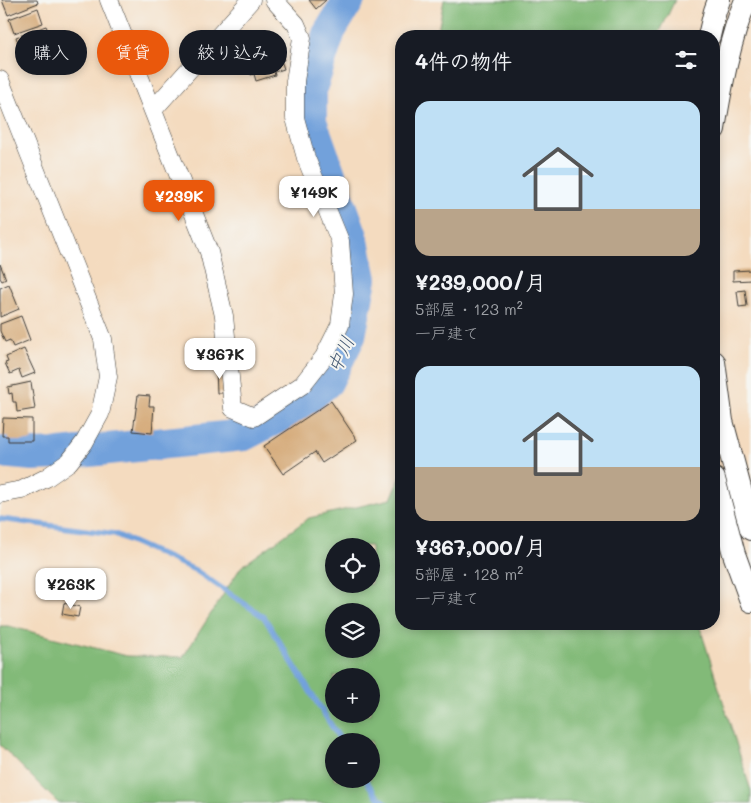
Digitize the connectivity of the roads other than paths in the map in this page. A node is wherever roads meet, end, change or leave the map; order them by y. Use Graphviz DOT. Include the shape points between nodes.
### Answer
graph roads {
  1 [pos="109,0"];
  2 [pos="251,0"];
  3 [pos="274,0"];
  4 [pos="720,0"];
  5 [pos="746,0"];
  6 [pos="710,30"];
  7 [pos="0,80"];
  8 [pos="720,94"];
  9 [pos="153,110"];
  10 [pos="720,406"];
  11 [pos="0,494"];
  12 [pos="720,502"];
  13 [pos="751,529"];
  14 [pos="751,601"];
  1 -- 9 [label="street"];
  2 -- 9 [label="street"];
  3 -- 9 [label="street" via="296,24 302,38 295,81 295,118 306,158 340,241 344,294 340,325 324,357 302,385 254,417 233,408 224,316 209,252"];
  4 -- 6 [label="main road"];
  5 -- 8 [label="main road" via="738,18"];
  7 -- 11 [label="street" via="104,339 108,378 100,414 84,444 68,462 22,490"];
  10 -- 13 [label="main road"];
  12 -- 14 [label="main road"];
}
